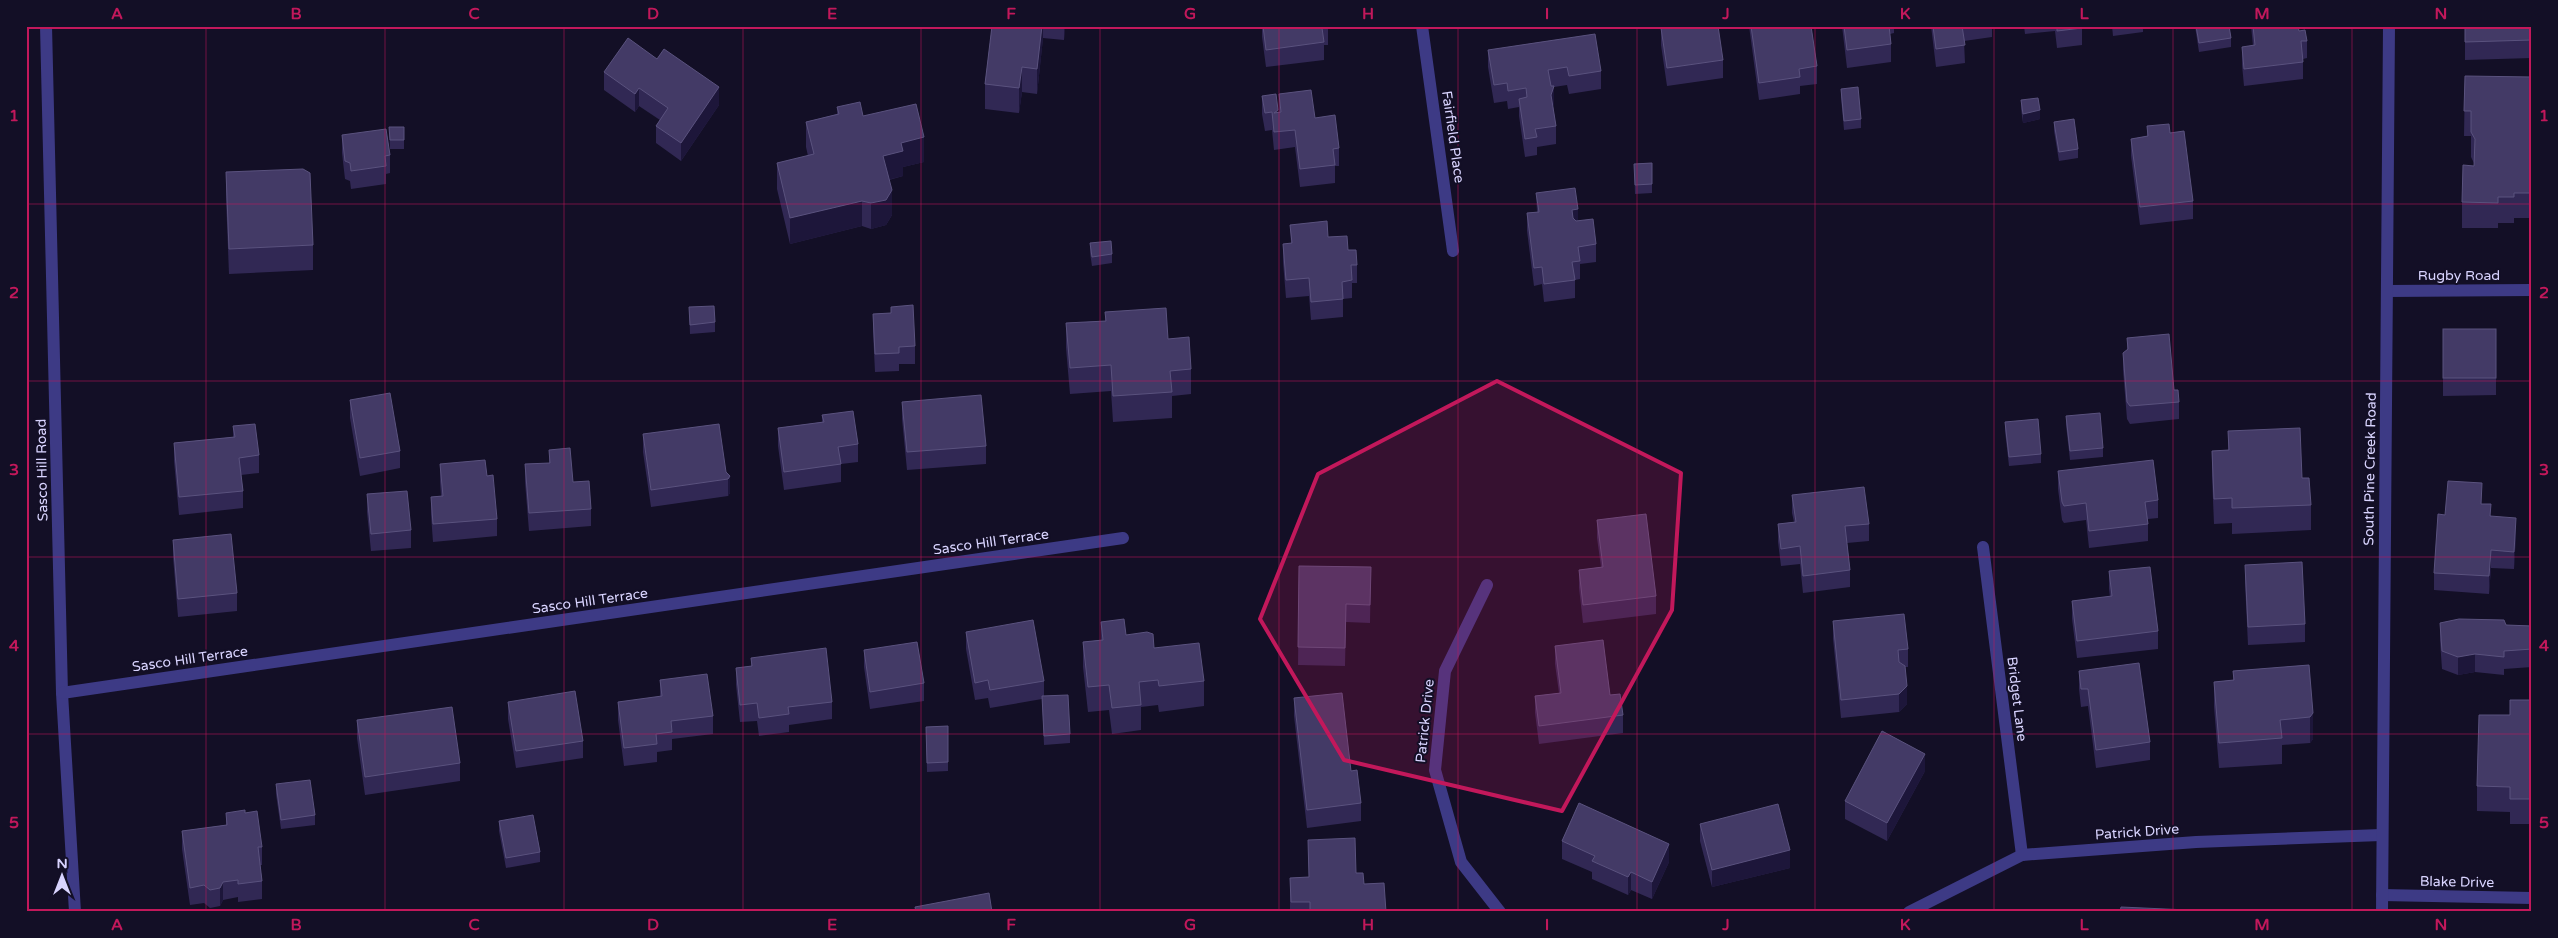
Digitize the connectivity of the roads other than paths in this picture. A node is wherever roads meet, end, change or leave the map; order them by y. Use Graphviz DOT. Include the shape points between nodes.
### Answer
graph roads {
  1 [pos="46,26"];
  2 [pos="1422,26"];
  3 [pos="2389,26"];
  4 [pos="1453,251"];
  5 [pos="2532,290"];
  6 [pos="2387,291"];
  7 [pos="1123,538"];
  8 [pos="1983,547"];
  9 [pos="1487,585"];
  10 [pos="62,693"];
  11 [pos="2381,835"];
  12 [pos="2022,855"];
  13 [pos="2382,895"];
  14 [pos="2532,898"];
  15 [pos="75,912"];
  16 [pos="1500,912"];
  17 [pos="1909,912"];
  18 [pos="2382,912"];
  1 -- 10 [label="street, Sasco Hill Road"];
  2 -- 4 [label="street, Fairfield Place"];
  3 -- 6 [label="street, South Pine Creek Road"];
  5 -- 6 [label="street, Rugby Road"];
  6 -- 11 [label="street, South Pine Creek Road"];
  7 -- 10 [label="street, Sasco Hill Terrace"];
  8 -- 12 [label="street, Bridget Lane"];
  9 -- 16 [label="street, Patrick Drive" via="1446,671 1435,770 1461,862"];
  10 -- 15 [label="street, Sasco Hill Road"];
  11 -- 12 [label="street, Patrick Drive" via="2196,842"];
  11 -- 13 [label="street, South Pine Creek Road"];
  12 -- 17 [label="street, Patrick Drive"];
  13 -- 14 [label="street, Blake Drive"];
  13 -- 18 [label="street, South Pine Creek Road"];
}
